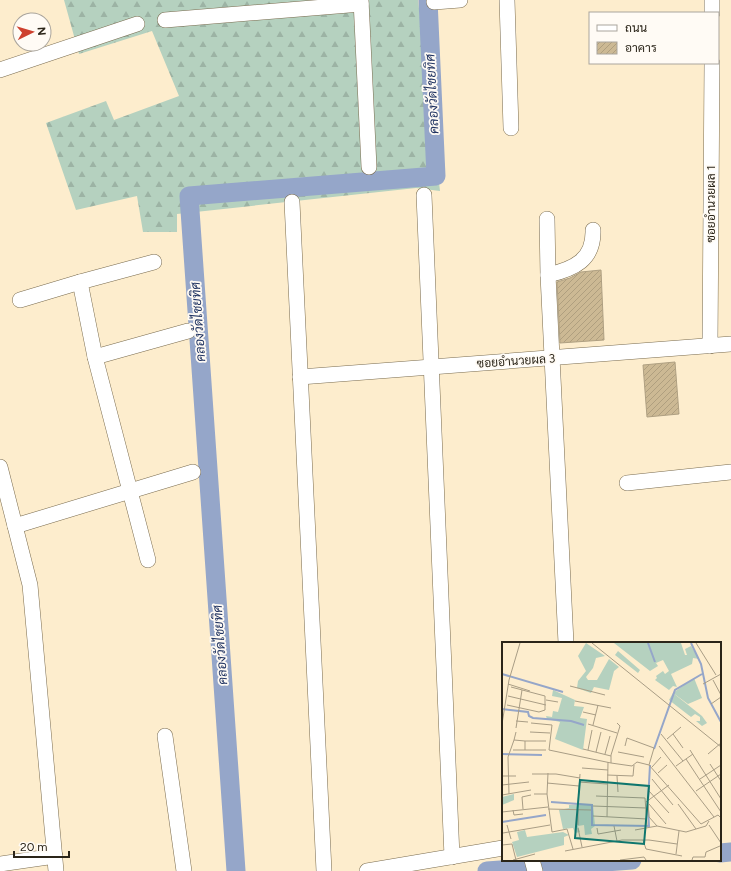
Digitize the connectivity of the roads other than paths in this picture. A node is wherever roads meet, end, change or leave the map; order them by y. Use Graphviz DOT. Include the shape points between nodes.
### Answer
graph roads {
  1 [pos="460,0"];
  2 [pos="507,0"];
  3 [pos="712,0"];
  4 [pos="361,2"];
  5 [pos="434,2"];
  6 [pos="712,12"];
  7 [pos="165,20"];
  8 [pos="136,24"];
  9 [pos="712,64"];
  10 [pos="0,70"];
  11 [pos="510,128"];
  12 [pos="369,167"];
  13 [pos="424,195"];
  14 [pos="292,202"];
  15 [pos="547,219"];
  16 [pos="593,230"];
  17 [pos="154,262"];
  18 [pos="548,275"];
  19 [pos="80,282"];
  20 [pos="20,300"];
  21 [pos="188,331"];
  22 [pos="731,344"];
  23 [pos="710,346"];
  24 [pos="95,357"];
  25 [pos="552,358"];
  26 [pos="432,367"];
  27 [pos="300,377"];
  28 [pos="0,467"];
  29 [pos="193,472"];
  30 [pos="731,472"];
  31 [pos="627,483"];
  32 [pos="130,491"];
  33 [pos="15,526"];
  34 [pos="148,560"];
  35 [pos="566,642"];
  36 [pos="165,736"];
  37 [pos="502,848"];
  38 [pos="55,856"];
  39 [pos="452,857"];
  40 [pos="532,861"];
  41 [pos="0,864"];
  42 [pos="56,871"];
  43 [pos="184,871"];
  44 [pos="324,871"];
  45 [pos="367,871"];
  46 [pos="535,871"];
  1 -- 5 [label="street"];
  2 -- 11 [label="street"];
  3 -- 6 [label="street"];
  4 -- 7 [label="street"];
  4 -- 12 [label="street"];
  8 -- 10 [label="street"];
  9 -- 23 [label="street, ซอยอำนวยผล 1"];
  13 -- 26 [label="street"];
  14 -- 27 [label="street"];
  15 -- 18 [label="street"];
  16 -- 18 [label="street" via="591,248 585,257 566,270"];
  17 -- 19 [label="street"];
  18 -- 25 [label="street"];
  19 -- 20 [label="street"];
  19 -- 24 [label="street"];
  21 -- 24 [label="street"];
  22 -- 23 [label="street, ซอยอำนวยผล 3"];
  23 -- 25 [label="street, ซอยอำนวยผล 3"];
  24 -- 32 [label="street"];
  25 -- 26 [label="street, ซอยอำนวยผล 3"];
  25 -- 35 [label="street"];
  26 -- 27 [label="street, ซอยอำนวยผล 3"];
  26 -- 39 [label="street"];
  27 -- 44 [label="street"];
  28 -- 33 [label="street"];
  29 -- 32 [label="street"];
  30 -- 31 [label="street"];
  32 -- 33 [label="street"];
  32 -- 34 [label="street"];
  33 -- 38 [label="street" via="30,585"];
  36 -- 43 [label="street"];
  37 -- 39 [label="street"];
  38 -- 41 [label="street"];
  38 -- 42 [label="street"];
  39 -- 45 [label="street"];
  40 -- 46 [label="street"];
}
